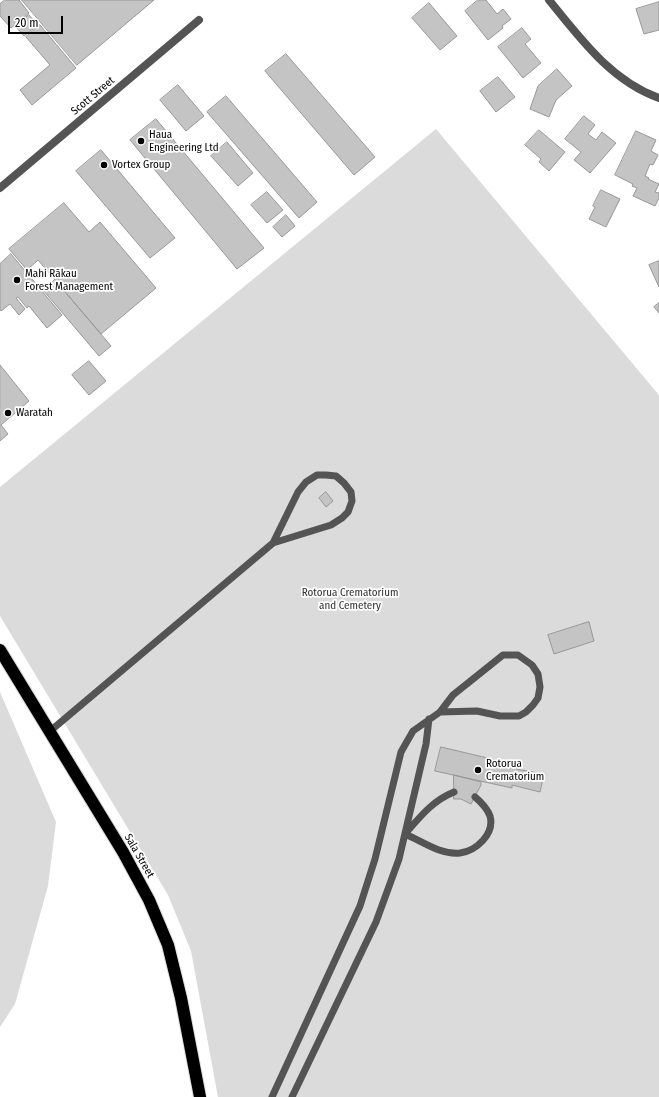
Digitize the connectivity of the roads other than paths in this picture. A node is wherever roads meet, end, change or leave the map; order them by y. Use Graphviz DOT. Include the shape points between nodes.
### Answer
graph roads {
  1 [pos="549,0"];
  2 [pos="199,20"];
  3 [pos="659,98"];
  4 [pos="0,188"];
  5 [pos="273,543"];
  6 [pos="0,650"];
  7 [pos="440,712"];
  8 [pos="429,719"];
  9 [pos="49,732"];
  10 [pos="454,792"];
  11 [pos="475,797"];
  12 [pos="405,834"];
  13 [pos="200,1097"];
  14 [pos="272,1097"];
  15 [pos="292,1097"];
  1 -- 3 [label="street" via="583,42 617,75 649,95"];
  2 -- 4 [label="street, Scott Street"];
  5 -- 5 [label="lane" via="298,492 306,482 317,475 336,476 351,492 352,501 348,512 342,518 331,525"];
  5 -- 9 [label="lane"];
  6 -- 9 [label="highway, Sala Street"];
  7 -- 7 [label="lane" via="453,695 503,655 518,655 532,664 538,674 538,698 520,716 500,716 477,711"];
  7 -- 8 [label="lane"];
  8 -- 12 [label="lane" via="426,744"];
  8 -- 14 [label="lane" via="414,731 401,752 375,859 360,906"];
  9 -- 13 [label="highway, Sala Street" via="123,852 163,932 181,998"];
  10 -- 12 [label="lane" via="442,797 428,808"];
  11 -- 12 [label="lane" via="490,817 490,828 486,838 470,850 460,853 434,849"];
  12 -- 15 [label="lane" via="399,859 376,922"];
}
